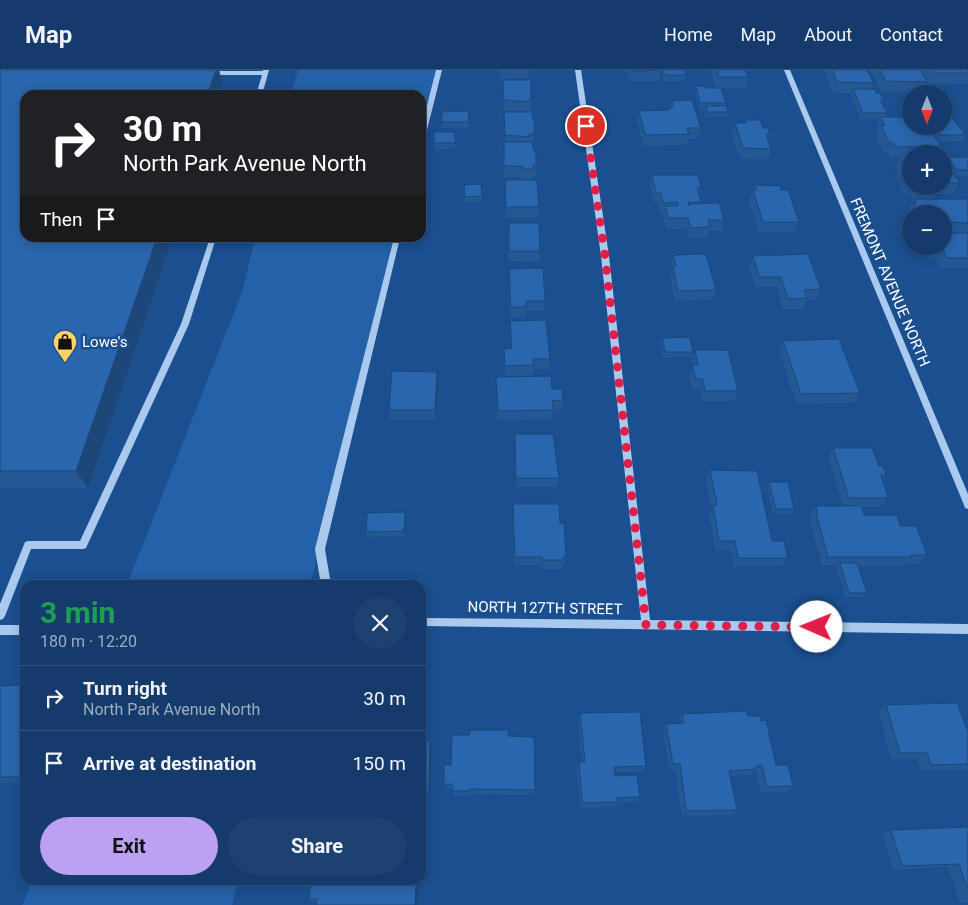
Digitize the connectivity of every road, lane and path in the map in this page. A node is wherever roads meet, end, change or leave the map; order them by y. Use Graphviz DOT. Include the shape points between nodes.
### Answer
graph roads {
  1 [pos="439,70"];
  2 [pos="578,70"];
  3 [pos="787,70"];
  4 [pos="265,72"];
  5 [pos="202,73"];
  6 [pos="260,90"];
  7 [pos="426,122"];
  8 [pos="212,242"];
  9 [pos="397,242"];
  10 [pos="968,505"];
  11 [pos="325,580"];
  12 [pos="0,616"];
  13 [pos="426,622"];
  14 [pos="646,625"];
  15 [pos="968,629"];
  16 [pos="0,630"];
  17 [pos="20,630"];
  1 -- 7 [label="street"];
  2 -- 14 [label="street" via="605,256"];
  3 -- 10 [label="street, FREMONT AVENUE NORTH"];
  4 -- 5 [label="street"];
  4 -- 6 [label="street"];
  8 -- 12 [label="street" via="186,324 83,545 28,545"];
  9 -- 11 [label="street" via="320,549"];
  13 -- 14 [label="street, NORTH 127TH STREET"];
  14 -- 15 [label="street, NORTH 127TH STREET"];
  16 -- 17 [label="street"];
}
